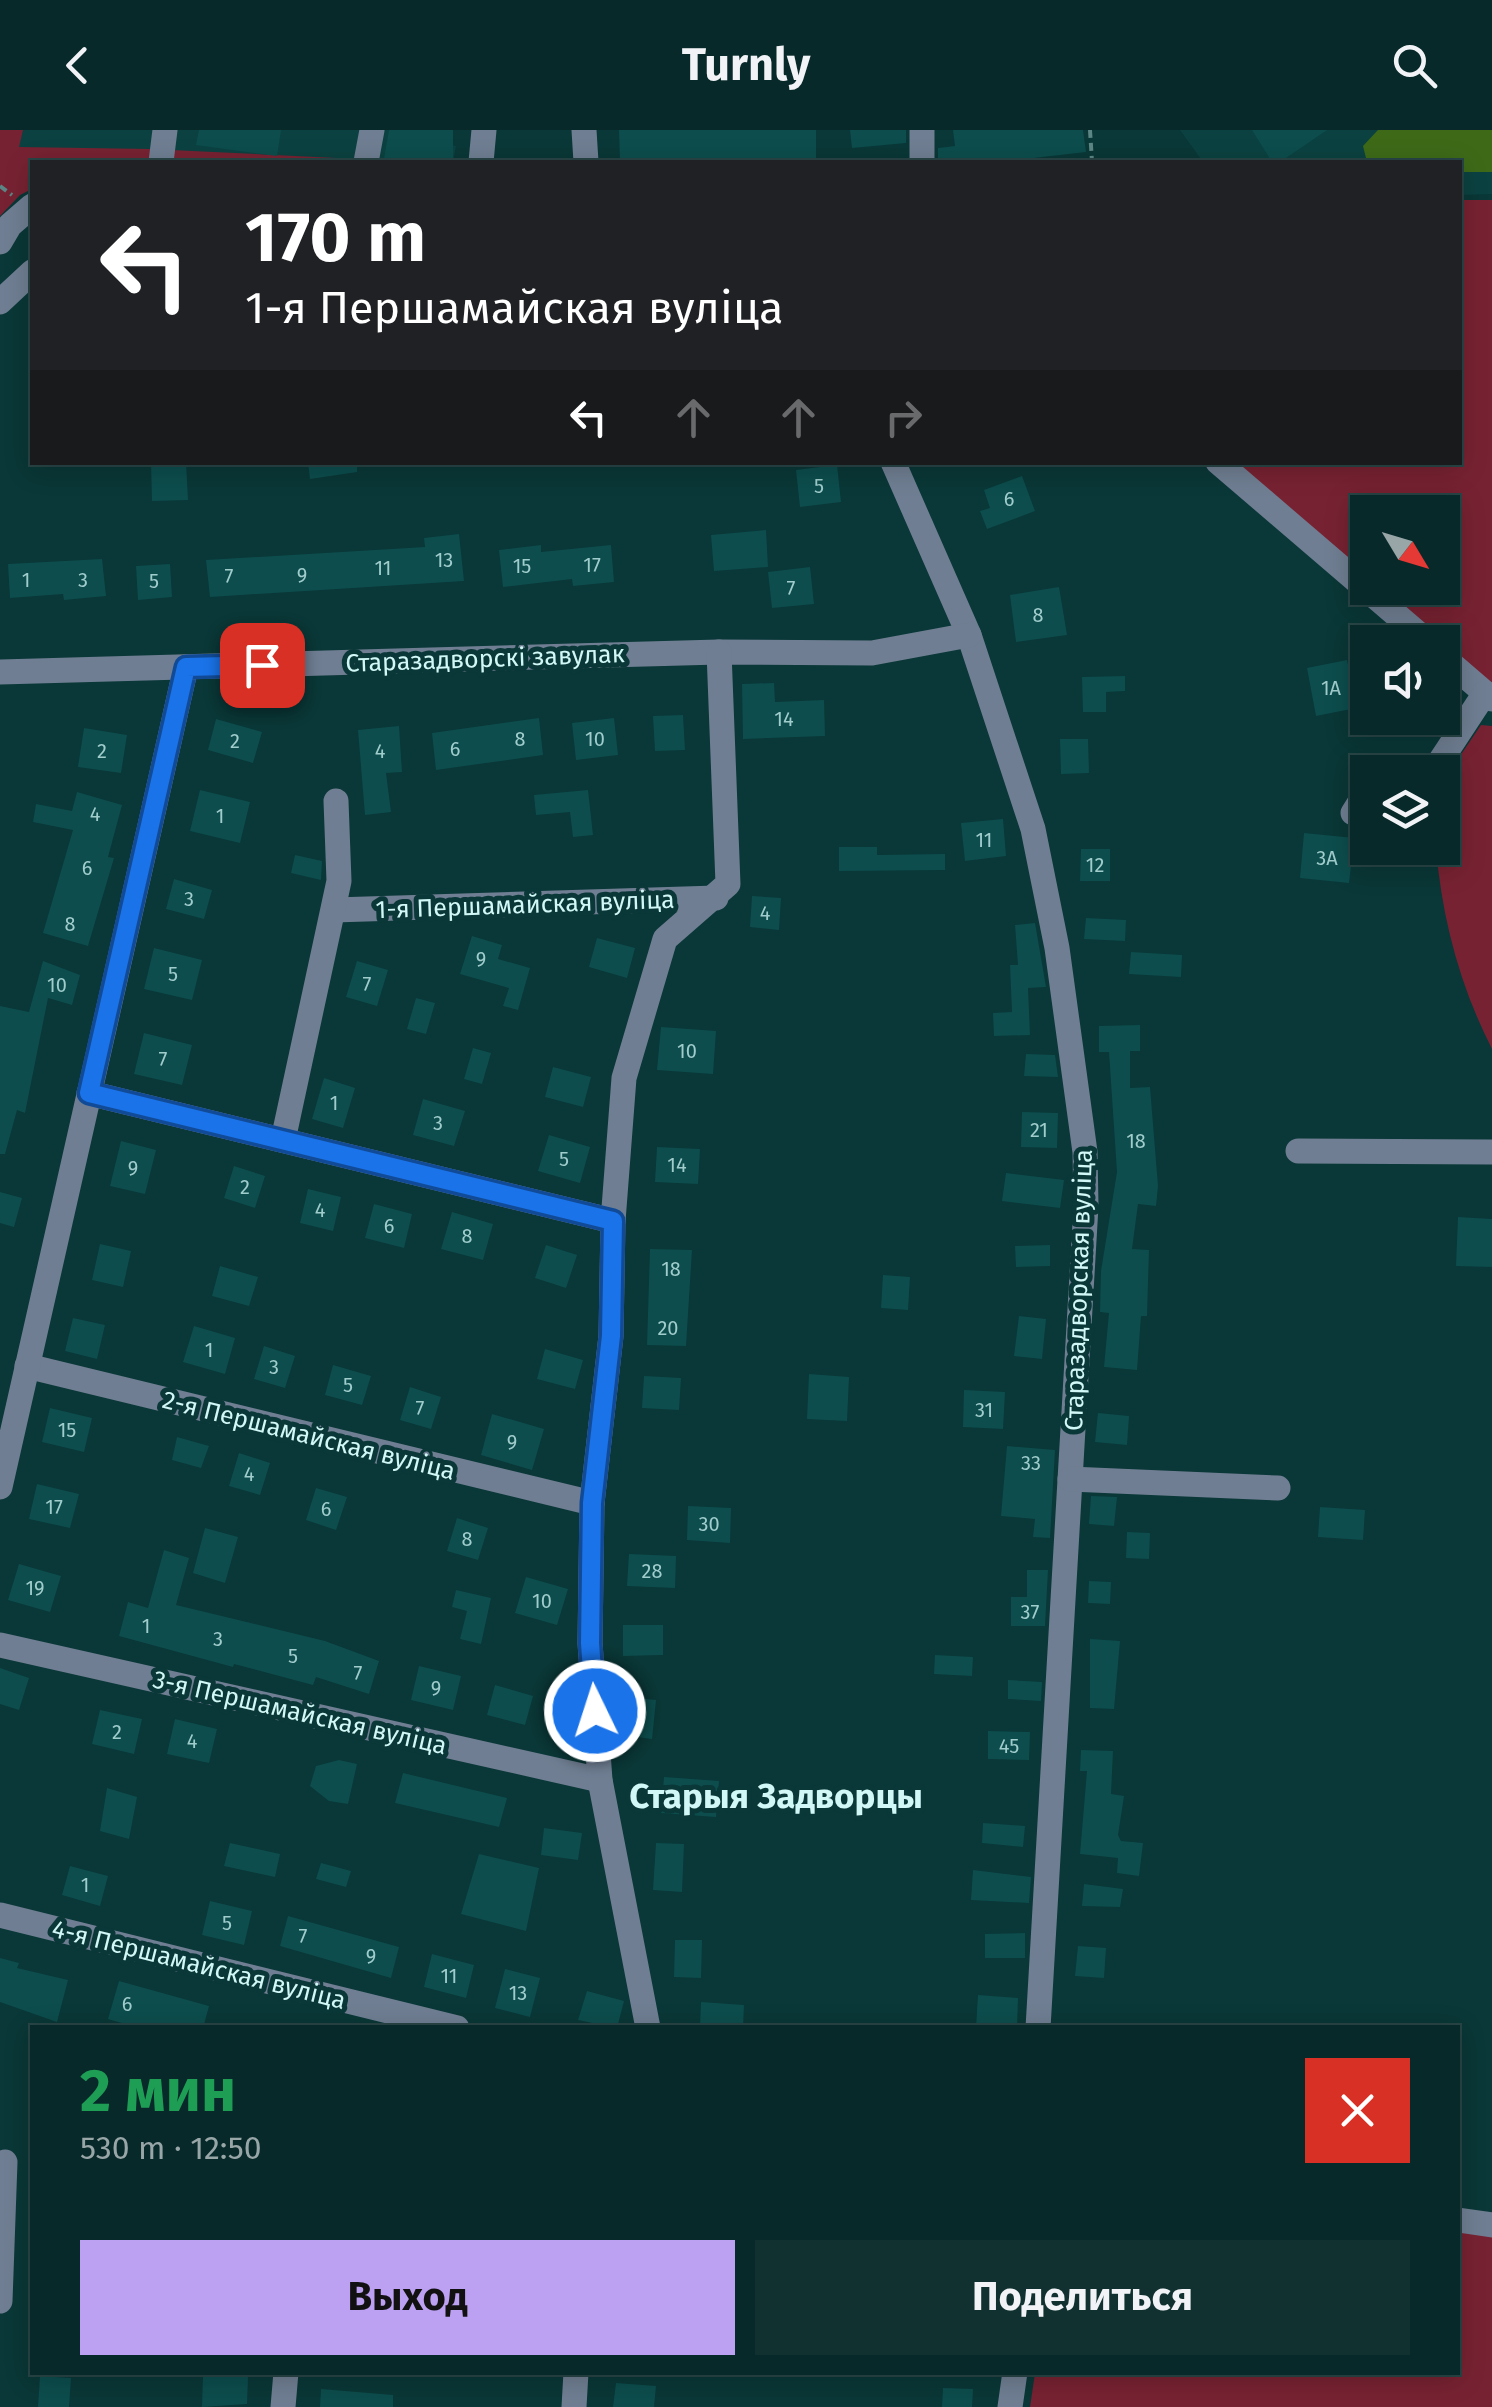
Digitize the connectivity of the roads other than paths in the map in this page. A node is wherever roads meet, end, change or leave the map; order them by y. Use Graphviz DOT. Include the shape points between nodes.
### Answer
graph roads {
  1 [pos="165,130"];
  2 [pos="372,130"];
  3 [pos="484,130"];
  4 [pos="584,130"];
  5 [pos="922,130"];
  6 [pos="161,160"];
  7 [pos="366,160"];
  8 [pos="481,160"];
  9 [pos="586,160"];
  10 [pos="922,160"];
  11 [pos="30,208"];
  12 [pos="0,242"];
  13 [pos="30,274"];
  14 [pos="0,302"];
  15 [pos="894,465"];
  16 [pos="1222,465"];
  17 [pos="1408,625"];
  18 [pos="969,635"];
  19 [pos="719,652"];
  20 [pos="186,667"];
  21 [pos="1460,671"];
  22 [pos="0,672"];
  23 [pos="1489,696"];
  24 [pos="1446,755"];
  25 [pos="336,801"];
  26 [pos="716,898"];
  27 [pos="334,910"];
  28 [pos="89,1093"];
  29 [pos="283,1140"];
  30 [pos="1298,1150"];
  31 [pos="1492,1152"];
  32 [pos="613,1221"];
  33 [pos="27,1366"];
  34 [pos="1070,1480"];
  35 [pos="0,1487"];
  36 [pos="1278,1488"];
  37 [pos="592,1503"];
  38 [pos="0,1645"];
  39 [pos="600,1780"];
  40 [pos="0,1915"];
  41 [pos="444,2025"];
  42 [pos="647,2025"];
  43 [pos="1038,2025"];
  44 [pos="5,2162"];
  45 [pos="1460,2220"];
  46 [pos="1492,2225"];
  47 [pos="0,2301"];
  48 [pos="286,2375"];
  49 [pos="576,2375"];
  50 [pos="1015,2375"];
  51 [pos="283,2407"];
  52 [pos="574,2407"];
  53 [pos="1010,2407"];
  1 -- 6 [label="street"];
  2 -- 7 [label="street"];
  3 -- 8 [label="street"];
  4 -- 9 [label="street"];
  5 -- 10 [label="street"];
  11 -- 12 [label="street"];
  13 -- 14 [label="street"];
  15 -- 18 [label="street, Старазадворская вуліца"];
  16 -- 17 [label="street"];
  18 -- 19 [label="street, Старазадворскі завулак" via="872,654"];
  18 -- 34 [label="street, Старазадворская вуліца" via="1043,868 1085,1152"];
  19 -- 20 [label="street, Старазадворскі завулак"];
  19 -- 26 [label="street" via="728,884"];
  20 -- 22 [label="street, Старазадворскі завулак"];
  20 -- 28 [label="street"];
  21 -- 23 [label="street"];
  23 -- 24 [label="street"];
  25 -- 27 [label="street"];
  26 -- 27 [label="street, 1-я Першамайская вуліца"];
  26 -- 32 [label="street" via="664,939 624,1078"];
  27 -- 29 [label="street"];
  28 -- 29 [label="street"];
  28 -- 33 [label="street"];
  29 -- 32 [label="street"];
  30 -- 31 [label="street"];
  32 -- 37 [label="street" via="611,1336"];
  33 -- 35 [label="street"];
  33 -- 37 [label="street, 2-я Першамайская вуліца"];
  34 -- 36 [label="street"];
  34 -- 43 [label="street, Старазадворская вуліца"];
  37 -- 39 [label="street" via="590,1643"];
  38 -- 39 [label="street, 3-я Першамайская вуліца"];
  39 -- 42 [label="street"];
  40 -- 41 [label="street, 4-я Першамайская вуліца"];
  44 -- 47 [label="street"];
  45 -- 46 [label="street"];
  48 -- 51 [label="street"];
  49 -- 52 [label="street"];
  50 -- 53 [label="street"];
}
